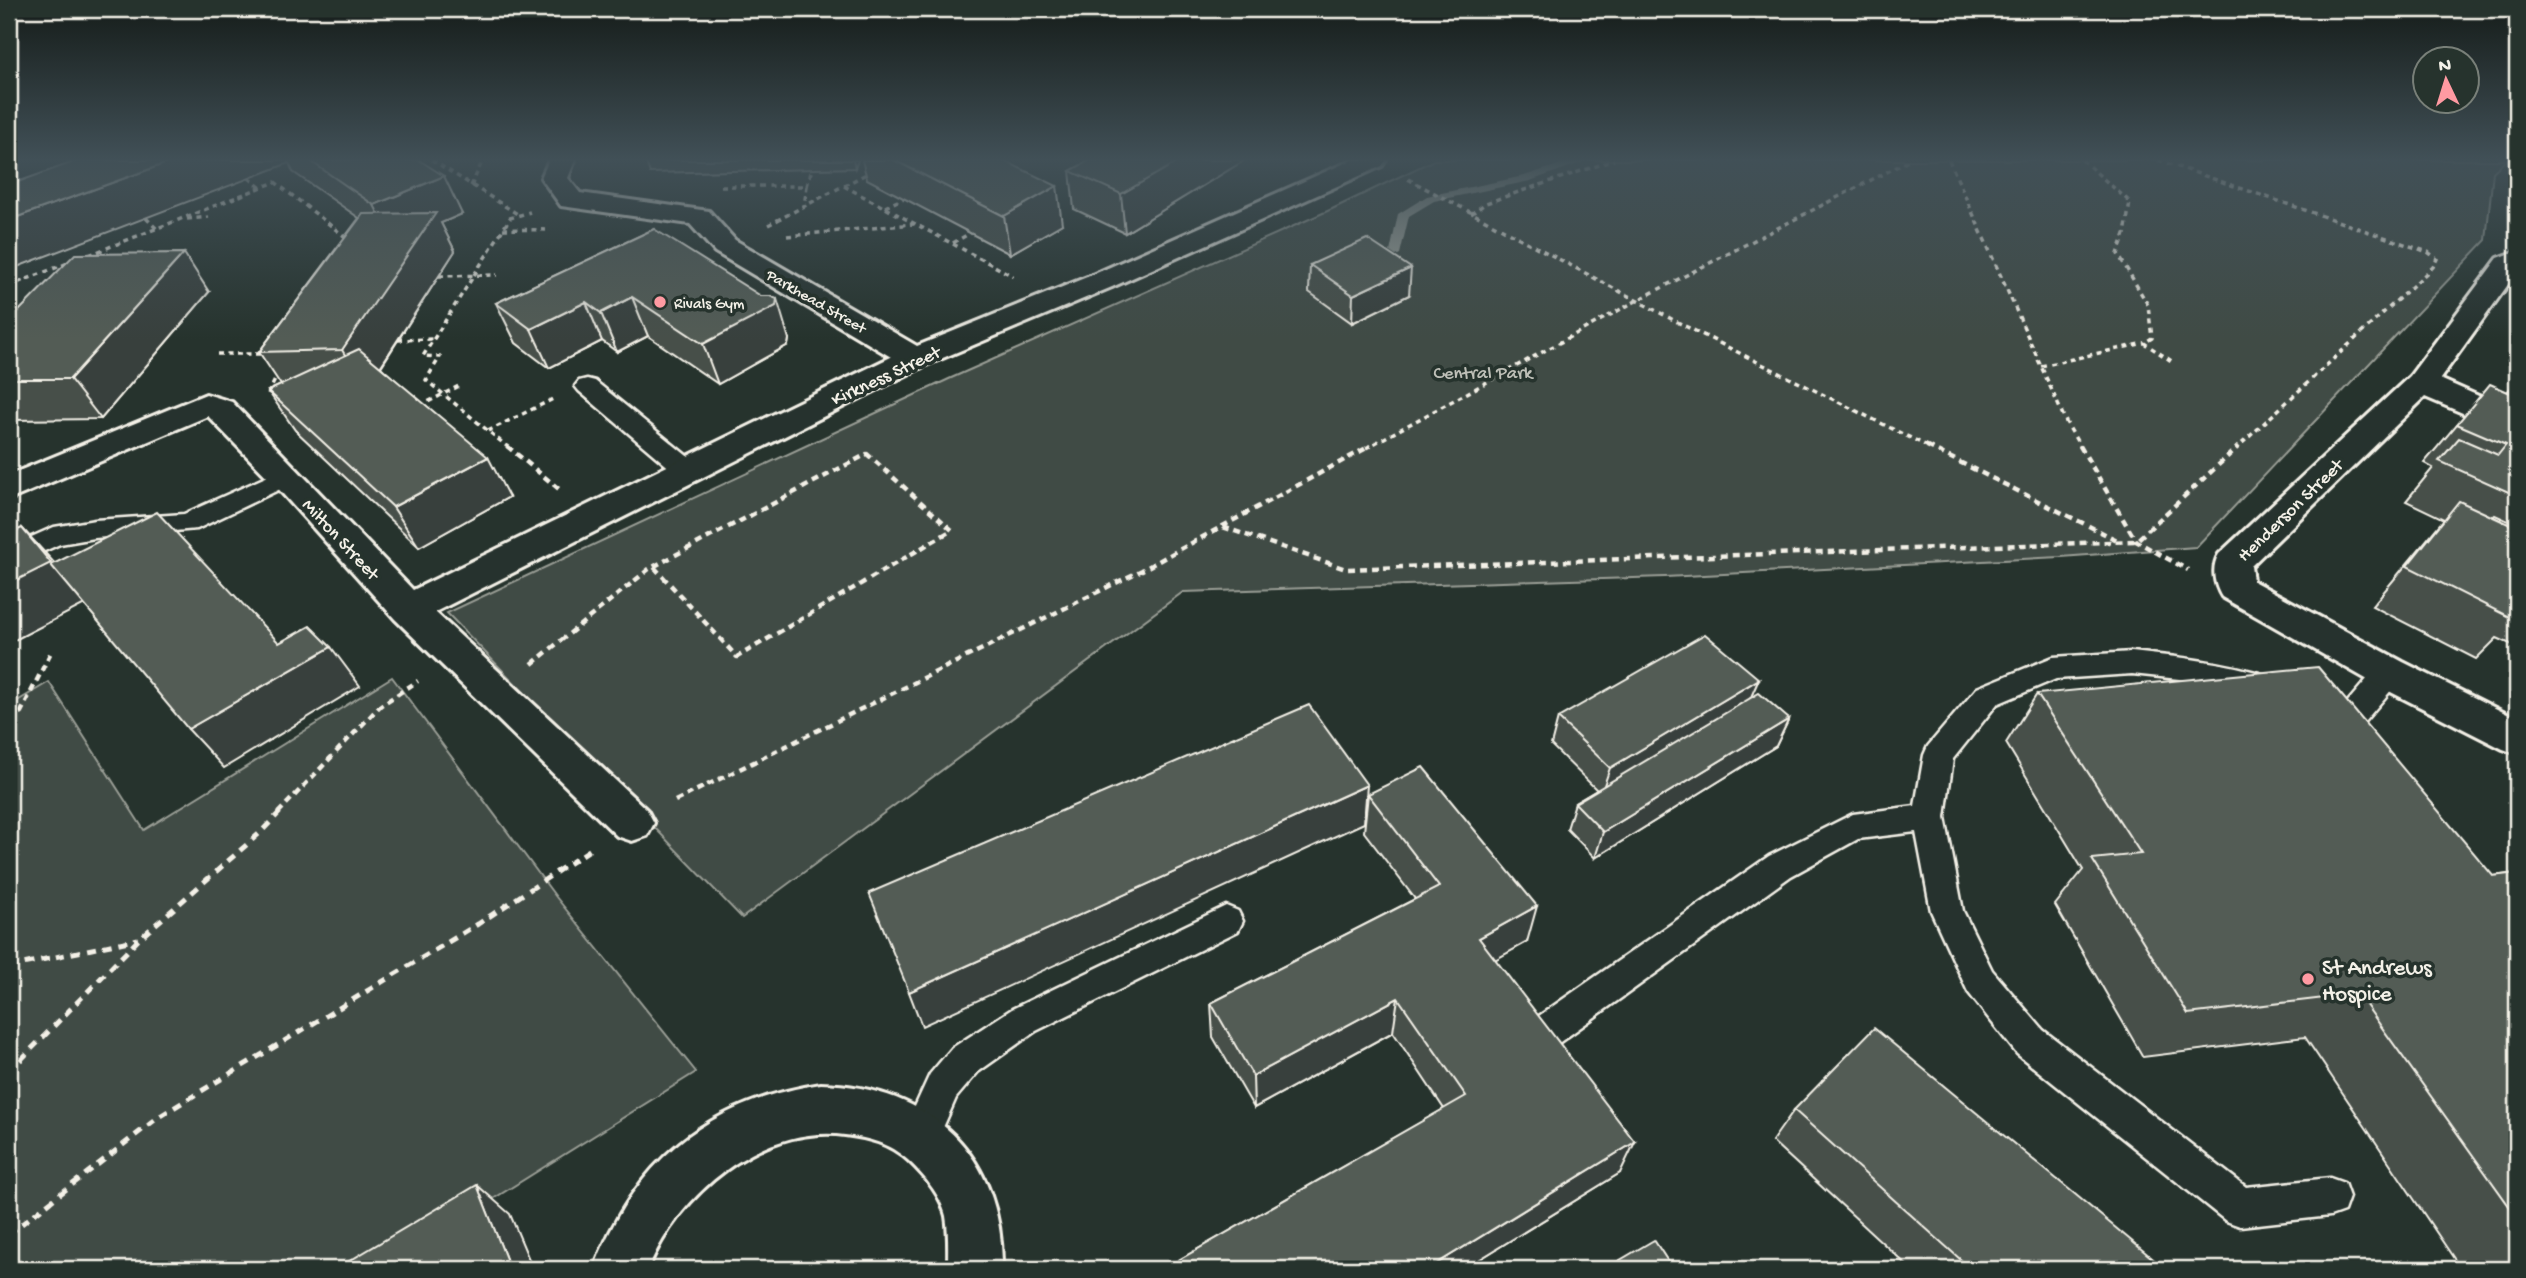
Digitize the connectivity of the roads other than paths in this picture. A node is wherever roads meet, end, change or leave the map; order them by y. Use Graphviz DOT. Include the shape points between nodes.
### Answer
graph roads {
  1 [pos="702,220"];
  2 [pos="1222,220"];
  3 [pos="2517,260"];
  4 [pos="915,358"];
  5 [pos="2421,383"];
  6 [pos="587,386"];
  7 [pos="2517,425"];
  8 [pos="279,469"];
  9 [pos="688,470"];
  10 [pos="9,488"];
  11 [pos="9,558"];
  12 [pos="408,609"];
  13 [pos="2389,673"];
  14 [pos="2286,695"];
  15 [pos="2347,724"];
  16 [pos="2517,738"];
  17 [pos="1929,817"];
  18 [pos="632,822"];
  19 [pos="1226,921"];
  20 [pos="1548,1030"];
  21 [pos="921,1135"];
  22 [pos="2330,1197"];
  23 [pos="621,1269"];
  24 [pos="975,1269"];
  1 -- 4 [label="street, Parkhead Street" via="725,246"];
  2 -- 4 [label="street, Kirkness Street" via="1054,301"];
  3 -- 5 [label="street, Henderson Street" via="2508,264"];
  4 -- 9 [label="street, Kirkness Street"];
  5 -- 7 [label="street"];
  5 -- 13 [label="street, Henderson Street" via="2232,563 2235,588"];
  6 -- 9 [label="lane"];
  8 -- 10 [label="street, Milton Street" via="220,409 206,404"];
  8 -- 11 [label="lane" via="188,523 54,536"];
  8 -- 12 [label="street, Milton Street"];
  9 -- 12 [label="street, Kirkness Street"];
  12 -- 18 [label="street, Milton Street"];
  13 -- 15 [label="lane"];
  13 -- 16 [label="street, Henderson Street"];
  14 -- 17 [label="lane" via="2261,684 2197,670 2132,663 2053,668 1987,696 1939,755"];
  17 -- 20 [label="lane" via="1853,827 1780,866"];
  17 -- 22 [label="lane" via="1947,911 1980,981 2031,1042 2240,1207"];
  19 -- 21 [label="lane" via="1024,1020 965,1060 943,1086"];
  21 -- 23 [label="street" via="875,1114 822,1108 766,1120 712,1150 664,1193 628,1249"];
  21 -- 24 [label="street" via="955,1174 974,1224"];
}
